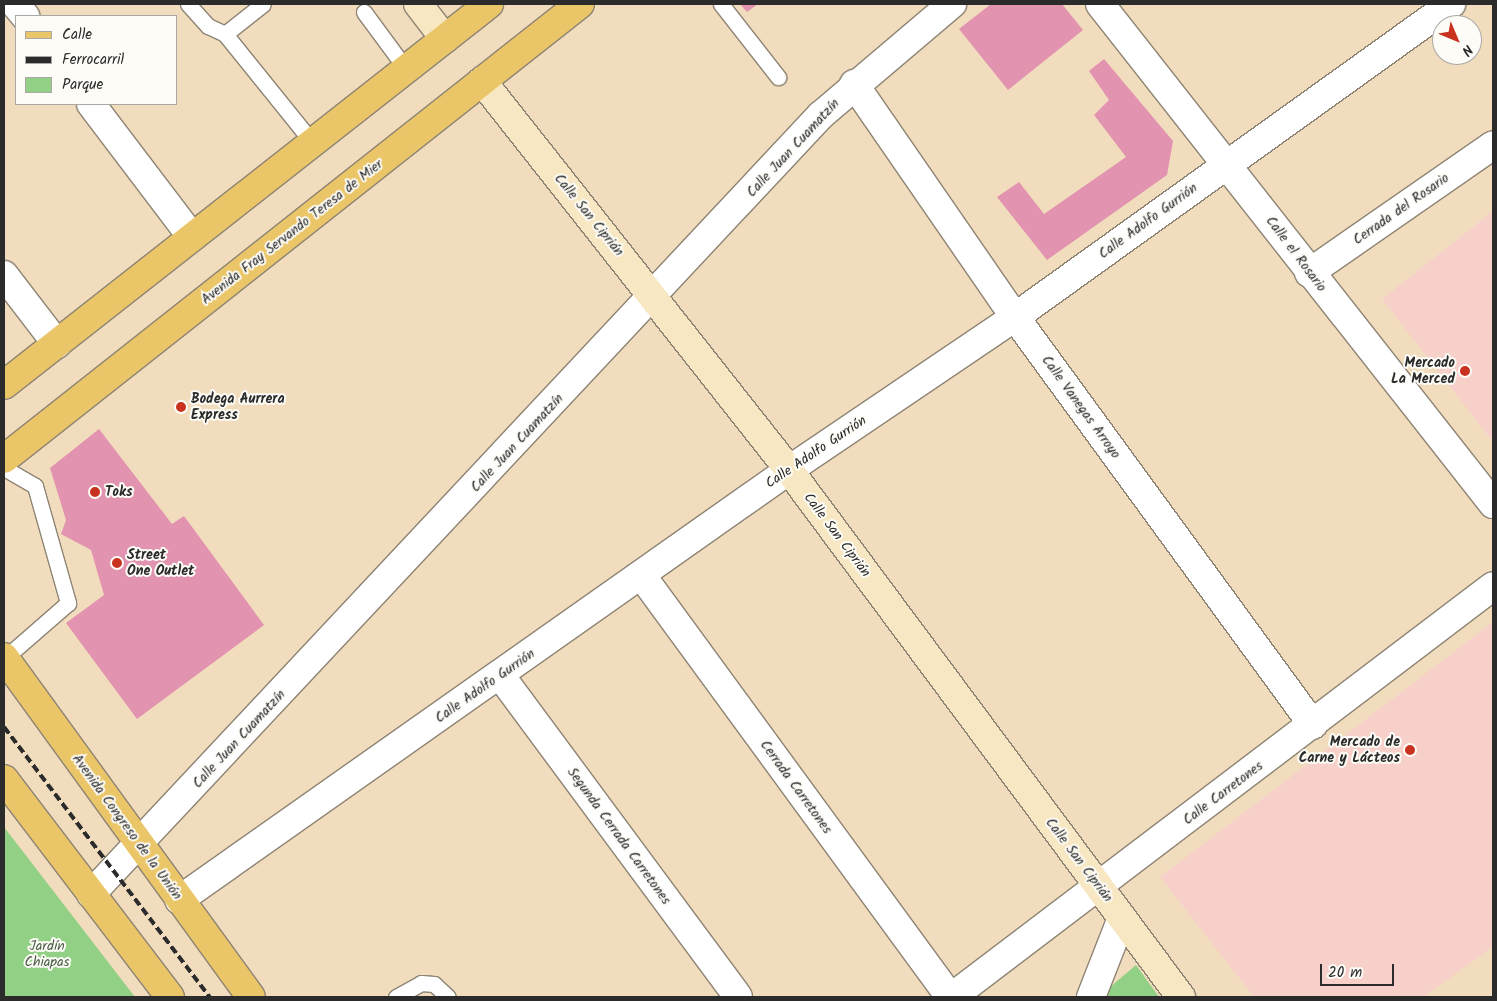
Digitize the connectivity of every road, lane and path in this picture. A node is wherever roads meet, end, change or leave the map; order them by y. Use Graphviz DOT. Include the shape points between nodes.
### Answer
graph roads {
  1 [pos="15,4"];
  2 [pos="188,4"];
  3 [pos="263,4"];
  4 [pos="418,4"];
  5 [pos="489,4"];
  6 [pos="580,4"];
  7 [pos="721,4"];
  8 [pos="952,4"];
  9 [pos="1100,4"];
  10 [pos="1451,4"];
  11 [pos="366,6"];
  12 [pos="24,15"];
  13 [pos="225,34"];
  14 [pos="445,39"];
  15 [pos="406,68"];
  16 [pos="778,77"];
  17 [pos="482,81"];
  18 [pos="854,84"];
  19 [pos="92,105"];
  20 [pos="312,142"];
  21 [pos="1493,145"];
  22 [pos="1228,163"];
  23 [pos="192,237"];
  24 [pos="1309,273"];
  25 [pos="4,275"];
  26 [pos="655,297"];
  27 [pos="1016,317"];
  28 [pos="57,344"];
  29 [pos="4,385"];
  30 [pos="4,459"];
  31 [pos="4,468"];
  32 [pos="789,470"];
  33 [pos="1493,504"];
  34 [pos="642,576"];
  35 [pos="1493,586"];
  36 [pos="4,658"];
  37 [pos="500,675"];
  38 [pos="1313,725"];
  39 [pos="4,779"];
  40 [pos="139,845"];
  41 [pos="1099,886"];
  42 [pos="91,894"];
  43 [pos="179,900"];
  44 [pos="1122,918"];
  45 [pos="170,997"];
  46 [pos="251,997"];
  47 [pos="396,997"];
  48 [pos="448,997"];
  49 [pos="738,997"];
  50 [pos="951,997"];
  51 [pos="1091,997"];
  52 [pos="1181,997"];
  1 -- 12 [label="street"];
  2 -- 13 [label="lane" via="208,26"];
  3 -- 13 [label="lane"];
  4 -- 14 [label="street"];
  5 -- 14 [label="main road"];
  6 -- 17 [label="main road, Avenida Fray Servando Teresa de Mier"];
  7 -- 16 [label="lane"];
  8 -- 18 [label="street, Calle Juan Cuamatzín"];
  9 -- 22 [label="street, Calle el Rosario"];
  10 -- 22 [label="street, Calle Adolfo Gurrión"];
  11 -- 15 [label="lane"];
  13 -- 20 [label="lane"];
  14 -- 15 [label="main road"];
  15 -- 20 [label="main road"];
  17 -- 26 [label="street, Calle San Ciprián"];
  17 -- 30 [label="main road, Avenida Fray Servando Teresa de Mier"];
  18 -- 26 [label="street, Calle Juan Cuamatzín"];
  18 -- 27 [label="street, Calle Vanegas Arroyo"];
  19 -- 23 [label="street"];
  20 -- 23 [label="main road"];
  21 -- 24 [label="street, Cerrada del Rosario"];
  22 -- 24 [label="street, Calle el Rosario"];
  22 -- 27 [label="street, Calle Adolfo Gurrión"];
  23 -- 28 [label="main road"];
  24 -- 33 [label="street, Calle el Rosario"];
  25 -- 28 [label="street"];
  26 -- 32 [label="street, Calle San Ciprián"];
  26 -- 40 [label="street, Calle Juan Cuamatzín"];
  27 -- 32 [label="street, Calle Adolfo Gurrión"];
  27 -- 38 [label="street, Calle Vanegas Arroyo"];
  28 -- 29 [label="main road"];
  31 -- 36 [label="lane" via="35,486 68,603"];
  32 -- 34 [label="street, Calle Adolfo Gurrión"];
  32 -- 41 [label="street, Calle San Ciprián"];
  34 -- 37 [label="street, Calle Adolfo Gurrión"];
  34 -- 50 [label="street, Cerrada Carretones"];
  35 -- 38 [label="street, Calle Carretones"];
  36 -- 40 [label="main road, Avenida Congreso de la Unión"];
  37 -- 43 [label="street, Calle Adolfo Gurrión"];
  37 -- 49 [label="street, Segunda Cerrada Carretones"];
  38 -- 41 [label="street, Calle Carretones"];
  39 -- 42 [label="main road"];
  40 -- 42 [label="street, Calle Juan Cuamatzín"];
  40 -- 43 [label="main road, Avenida Congreso de la Unión"];
  41 -- 44 [label="street, Calle San Ciprián"];
  41 -- 50 [label="street, Calle Carretones"];
  42 -- 45 [label="main road"];
  43 -- 46 [label="main road, Avenida Congreso de la Unión"];
  44 -- 51 [label="street"];
  44 -- 52 [label="street, Calle San Ciprián"];
  47 -- 48 [label="lane" via="421,983 434,984"];
}
